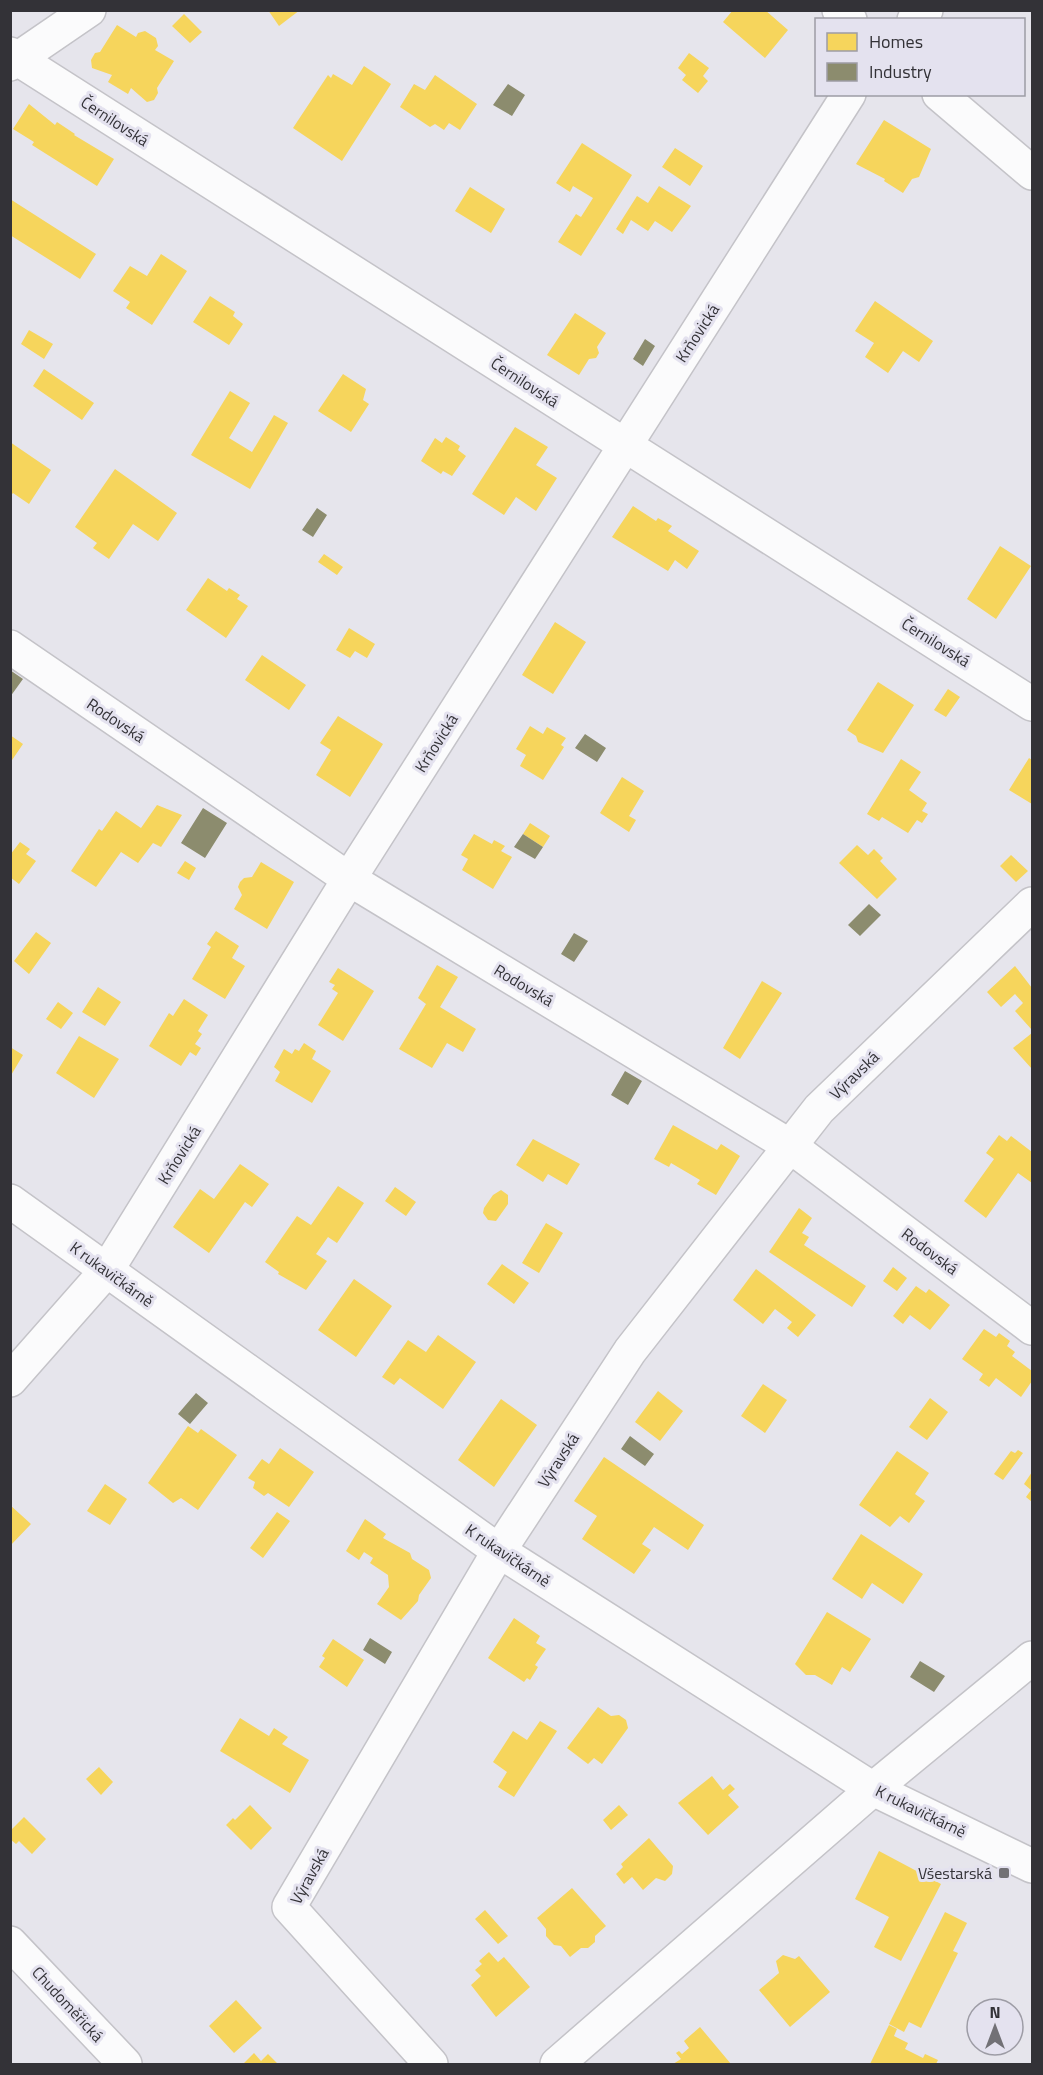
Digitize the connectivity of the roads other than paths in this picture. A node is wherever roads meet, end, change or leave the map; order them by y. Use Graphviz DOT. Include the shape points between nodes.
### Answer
graph roads {
  1 [pos="89,10"];
  2 [pos="13,59"];
  3 [pos="848,96"];
  4 [pos="941,96"];
  5 [pos="1032,172"];
  6 [pos="625,446"];
  7 [pos="10,647"];
  8 [pos="1032,704"];
  9 [pos="349,879"];
  10 [pos="1029,915"];
  11 [pos="790,1146"];
  12 [pos="10,1201"];
  13 [pos="107,1270"];
  14 [pos="1032,1328"];
  15 [pos="10,1380"];
  16 [pos="499,1551"];
  17 [pos="1032,1658"];
  18 [pos="873,1789"];
  19 [pos="1032,1866"];
  20 [pos="10,1943"];
  21 [pos="125,2064"];
  22 [pos="431,2064"];
  23 [pos="557,2064"];
  1 -- 2 [label="street"];
  2 -- 6 [label="street, Černilovská"];
  3 -- 6 [label="street, Krňovická"];
  4 -- 5 [label="street"];
  6 -- 8 [label="street, Černilovská"];
  6 -- 9 [label="street, Krňovická"];
  7 -- 9 [label="street, Rodovská"];
  9 -- 11 [label="street, Rodovská"];
  9 -- 13 [label="street, Krňovická"];
  10 -- 11 [label="street, Výravská" via="819,1109"];
  11 -- 14 [label="street, Rodovská"];
  11 -- 16 [label="street, Výravská" via="630,1351"];
  12 -- 13 [label="street, K rukavičkárně"];
  13 -- 15 [label="street, Krňovická"];
  13 -- 16 [label="street, K rukavičkárně"];
  16 -- 18 [label="street, K rukavičkárně"];
  16 -- 22 [label="street, Výravská" via="289,1907"];
  17 -- 18 [label="street"];
  18 -- 19 [label="street, K rukavičkárně"];
  18 -- 23 [label="street"];
  20 -- 21 [label="street, Chudoměřická"];
}
